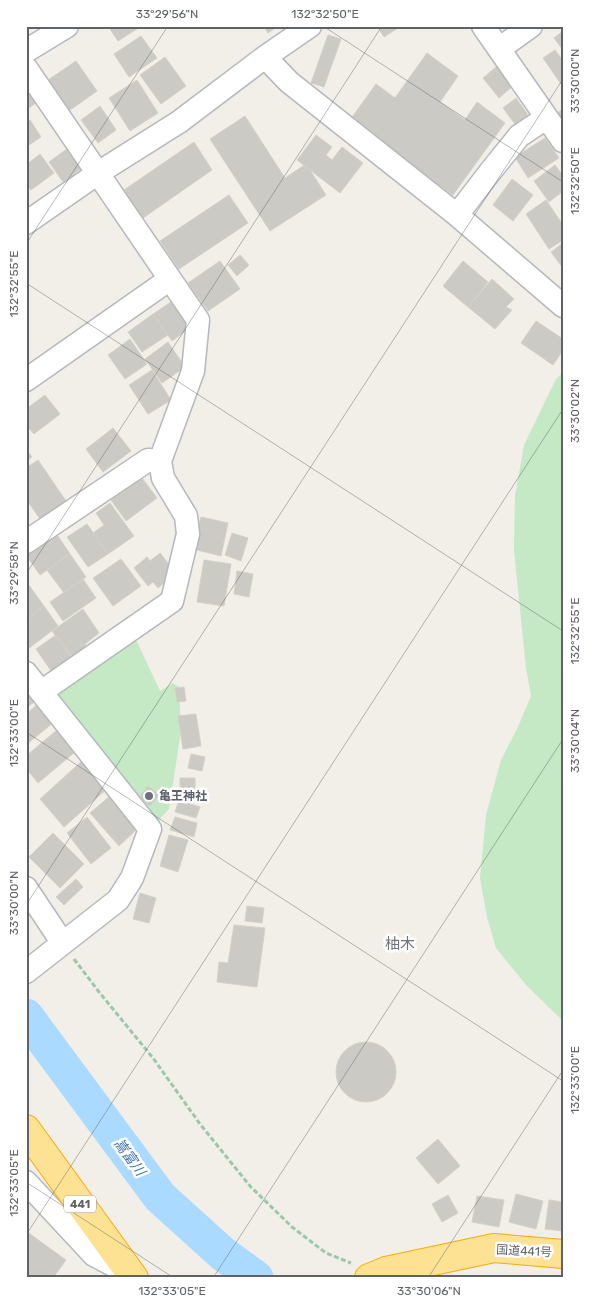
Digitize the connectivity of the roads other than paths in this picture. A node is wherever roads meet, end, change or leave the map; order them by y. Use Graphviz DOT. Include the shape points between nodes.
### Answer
graph roads {
  1 [pos="67,26"];
  2 [pos="310,26"];
  3 [pos="483,26"];
  4 [pos="531,26"];
  5 [pos="499,49"];
  6 [pos="26,51"];
  7 [pos="265,57"];
  8 [pos="26,68"];
  9 [pos="546,118"];
  10 [pos="563,141"];
  11 [pos="98,173"];
  12 [pos="457,215"];
  13 [pos="26,223"];
  14 [pos="170,279"];
  15 [pos="563,306"];
  16 [pos="26,380"];
  17 [pos="160,461"];
  18 [pos="26,542"];
  19 [pos="26,673"];
  20 [pos="41,692"];
  21 [pos="26,888"];
  22 [pos="55,948"];
  23 [pos="26,972"];
  24 [pos="26,1129"];
  25 [pos="26,1182"];
  26 [pos="563,1254"];
  27 [pos="129,1270"];
  28 [pos="369,1271"];
  1 -- 6 [label="street"];
  2 -- 7 [label="street"];
  3 -- 5 [label="street"];
  4 -- 5 [label="street"];
  5 -- 9 [label="street"];
  7 -- 11 [label="street" via="179,122"];
  7 -- 12 [label="street" via="289,82"];
  8 -- 11 [label="street"];
  9 -- 10 [label="street"];
  9 -- 12 [label="street" via="520,136"];
  11 -- 13 [label="street"];
  11 -- 14 [label="street"];
  12 -- 15 [label="street"];
  14 -- 16 [label="street"];
  14 -- 17 [label="street" via="198,320 193,371"];
  17 -- 18 [label="street" via="148,460"];
  17 -- 20 [label="street" via="163,478 186,516 188,534 172,600"];
  19 -- 20 [label="street"];
  20 -- 22 [label="street" via="150,828 132,878 118,900"];
  21 -- 22 [label="street"];
  22 -- 23 [label="street"];
  24 -- 27 [label="highway, 441"];
  25 -- 27 [label="street" via="94,1255"];
  26 -- 28 [label="highway, 国道441号" via="494,1248"];
}
